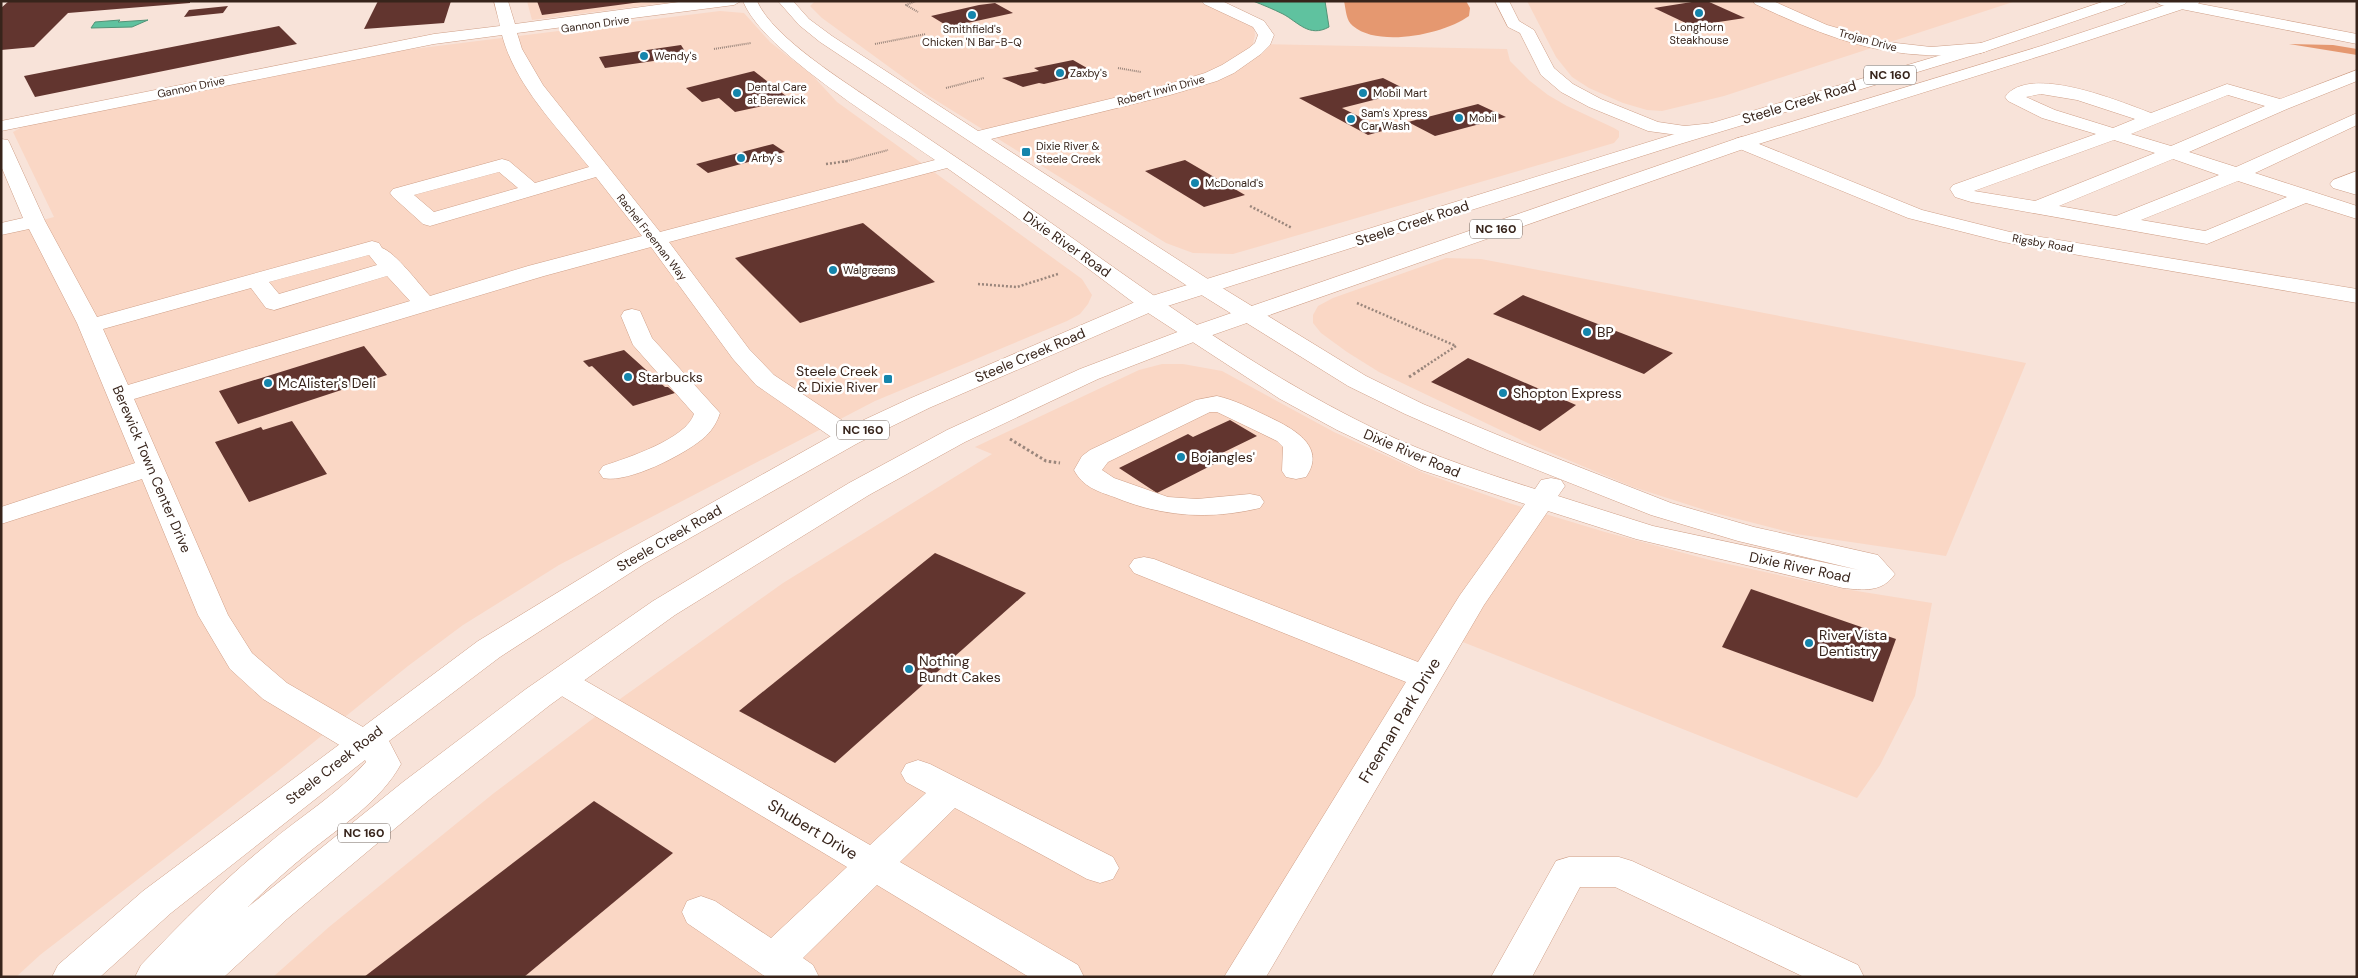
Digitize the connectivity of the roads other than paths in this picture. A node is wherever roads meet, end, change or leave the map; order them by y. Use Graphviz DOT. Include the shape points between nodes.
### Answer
graph roads {
  1 [pos="501,1"];
  2 [pos="734,1"];
  3 [pos="749,1"];
  4 [pos="786,1"];
  5 [pos="1209,1"];
  6 [pos="1502,1"];
  7 [pos="1760,1"];
  8 [pos="2120,1"];
  9 [pos="2161,1"];
  10 [pos="2187,3"];
  11 [pos="1513,24"];
  12 [pos="510,32"];
  13 [pos="2357,39"];
  14 [pos="1512,43"];
  15 [pos="1981,48"];
  16 [pos="2357,74"];
  17 [pos="1532,77"];
  18 [pos="1798,102"];
  19 [pos="2281,105"];
  20 [pos="2357,118"];
  21 [pos="2152,119"];
  22 [pos="1,126"];
  23 [pos="1713,128"];
  24 [pos="2114,134"];
  25 [pos="975,137"];
  26 [pos="1742,143"];
  27 [pos="1,144"];
  28 [pos="1636,152"];
  29 [pos="2172,153"];
  30 [pos="949,162"];
  31 [pos="600,170"];
  32 [pos="2238,174"];
  33 [pos="2357,176"];
  34 [pos="2357,188"];
  35 [pos="532,190"];
  36 [pos="2305,196"];
  37 [pos="2036,208"];
  38 [pos="2357,213"];
  39 [pos="35,221"];
  40 [pos="2117,222"];
  41 [pos="1,229"];
  42 [pos="656,240"];
  43 [pos="396,272"];
  44 [pos="256,280"];
  45 [pos="1203,286"];
  46 [pos="2357,296"];
  47 [pos="426,304"];
  48 [pos="1150,304"];
  49 [pos="1250,315"];
  50 [pos="632,316"];
  51 [pos="89,326"];
  52 [pos="1196,333"];
  53 [pos="120,395"];
  54 [pos="849,436"];
  55 [pos="151,467"];
  56 [pos="1562,470"];
  57 [pos="1296,471"];
  58 [pos="613,472"];
  59 [pos="1541,500"];
  60 [pos="1250,502"];
  61 [pos="1,516"];
  62 [pos="1144,566"];
  63 [pos="1425,677"];
  64 [pos="561,681"];
  65 [pos="363,743"];
  66 [pos="918,773"];
  67 [pos="951,790"];
  68 [pos="875,865"];
  69 [pos="1100,868"];
  70 [pos="701,912"];
  71 [pos="786,969"];
  72 [pos="72,977"];
  73 [pos="155,977"];
  74 [pos="196,977"];
  75 [pos="1064,977"];
  76 [pos="1244,977"];
  77 [pos="1511,977"];
  78 [pos="1844,977"];
  1 -- 12 [label="main road, Rachel Freeman Way"];
  2 -- 12 [label="main road, Gannon Drive"];
  3 -- 12 [label="main road, Gannon Drive" via="730,6"];
  3 -- 30 [label="main road, Dixie River Road" via="755,13 772,31 817,70"];
  4 -- 25 [label="main road, Dixie River Road" via="804,22 826,39"];
  5 -- 25 [label="main road, Robert Irwin Drive" via="1259,24 1266,35 1262,45 1243,60 1211,76 1164,91"];
  6 -- 11 [label="main road"];
  7 -- 15 [label="main road, Trojan Drive" via="1882,46 1931,52"];
  8 -- 15 [label="main road, Steele Creek Road / NC 160"];
  9 -- 10 [label="main road"];
  10 -- 13 [label="main road"];
  10 -- 26 [label="main road, Steele Creek Road / NC 160"];
  11 -- 14 [label="main road" via="1506,28"];
  11 -- 23 [label="main road" via="1526,30 1550,75 1585,98 1660,128 1685,131"];
  12 -- 22 [label="main road, Gannon Drive" via="419,47 381,49"];
  12 -- 31 [label="main road, Rachel Freeman Way" via="514,49 535,87"];
  15 -- 18 [label="main road, Steele Creek Road / NC 160"];
  16 -- 19 [label="main road"];
  17 -- 28 [label="main road" via="1573,106 1642,137 1643,145"];
  18 -- 23 [label="main road, Steele Creek Road / NC 160"];
  18 -- 26 [label="main road" via="1803,112 1733,136"];
  19 -- 21 [label="main road" via="2227,89"];
  19 -- 29 [label="main road"];
  20 -- 32 [label="main road"];
  21 -- 24 [label="main road"];
  21 -- 24 [label="main road" via="2058,89 2035,88 2014,97 2047,112"];
  23 -- 28 [label="main road, Steele Creek Road / NC 160"];
  24 -- 29 [label="main road"];
  24 -- 37 [label="main road" via="1960,189 1971,196"];
  25 -- 45 [label="main road, Dixie River Road"];
  26 -- 46 [label="main road, Rigsby Road" via="1915,214 1960,227"];
  26 -- 49 [label="main road, Steele Creek Road / NC 160"];
  27 -- 39 [label="main road, Berewick Town Center Drive"];
  28 -- 45 [label="main road, Steele Creek Road / NC 160"];
  29 -- 32 [label="main road"];
  29 -- 37 [label="main road"];
  30 -- 42 [label="main road"];
  30 -- 48 [label="main road, Dixie River Road"];
  31 -- 35 [label="main road"];
  31 -- 42 [label="main road, Rachel Freeman Way"];
  32 -- 36 [label="main road"];
  32 -- 40 [label="main road"];
  33 -- 34 [label="main road" via="2340,184"];
  35 -- 35 [label="main road" via="430,220 400,193 502,165"];
  36 -- 38 [label="main road"];
  36 -- 40 [label="main road" via="2206,238"];
  37 -- 40 [label="main road"];
  39 -- 41 [label="main road"];
  39 -- 51 [label="main road, Berewick Town Center Drive"];
  42 -- 47 [label="main road"];
  42 -- 54 [label="main road, Rachel Freeman Way" via="741,354 765,380"];
  43 -- 44 [label="main road" via="317,301 288,298 274,303"];
  43 -- 44 [label="main road" via="367,241"];
  43 -- 47 [label="main road"];
  44 -- 51 [label="main road"];
  45 -- 48 [label="main road, Steele Creek Road / NC 160"];
  45 -- 49 [label="main road, Dixie River Road"];
  47 -- 53 [label="main road"];
  48 -- 52 [label="main road, Dixie River Road"];
  48 -- 54 [label="main road, Steele Creek Road / NC 160"];
  49 -- 52 [label="main road, Steele Creek Road / NC 160"];
  49 -- 56 [label="main road, Dixie River Road" via="1357,381 1468,432"];
  50 -- 58 [label="main road" via="641,340 707,413 703,424 687,438 645,461"];
  51 -- 53 [label="main road, Berewick Town Center Drive"];
  52 -- 59 [label="main road, Dixie River Road" via="1289,394 1346,425 1430,464"];
  52 -- 64 [label="main road, Steele Creek Road / NC 160" via="1089,374 956,436 859,489 664,608"];
  53 -- 55 [label="main road, Berewick Town Center Drive"];
  54 -- 65 [label="main road, Steele Creek Road / NC 160" via="634,558 489,649"];
  55 -- 61 [label="main road"];
  55 -- 65 [label="main road, Berewick Town Center Drive" via="213,615 241,661 275,691"];
  56 -- 59 [label="main road, Freeman Park Drive"];
  56 -- 59 [label="main road, Dixie River Road" via="1670,512 1748,535 1868,562 1880,574 1869,581 1844,578 1646,533"];
  57 -- 60 [label="main road" via="1298,448 1286,435 1217,404 1205,405 1099,456 1088,470 1090,475 1106,485 1145,502 1167,507 1205,508"];
  59 -- 63 [label="main road, Freeman Park Drive" via="1471,602"];
  62 -- 63 [label="main road"];
  63 -- 76 [label="main road, Freeman Park Drive"];
  64 -- 68 [label="main road, Shubert Drive"];
  64 -- 74 [label="main road, Steele Creek Road / NC 160" via="416,791 273,908"];
  65 -- 72 [label="main road, Steele Creek Road / NC 160" via="157,902"];
  65 -- 73 [label="main road, Berewick Town Center Drive" via="378,751 384,764 370,782 280,854 200,928"];
  66 -- 67 [label="main road"];
  67 -- 68 [label="main road"];
  67 -- 69 [label="main road"];
  68 -- 71 [label="main road"];
  68 -- 75 [label="main road, Shubert Drive"];
  70 -- 71 [label="main road"];
  77 -- 78 [label="main road" via="1569,872 1619,872"];
}
